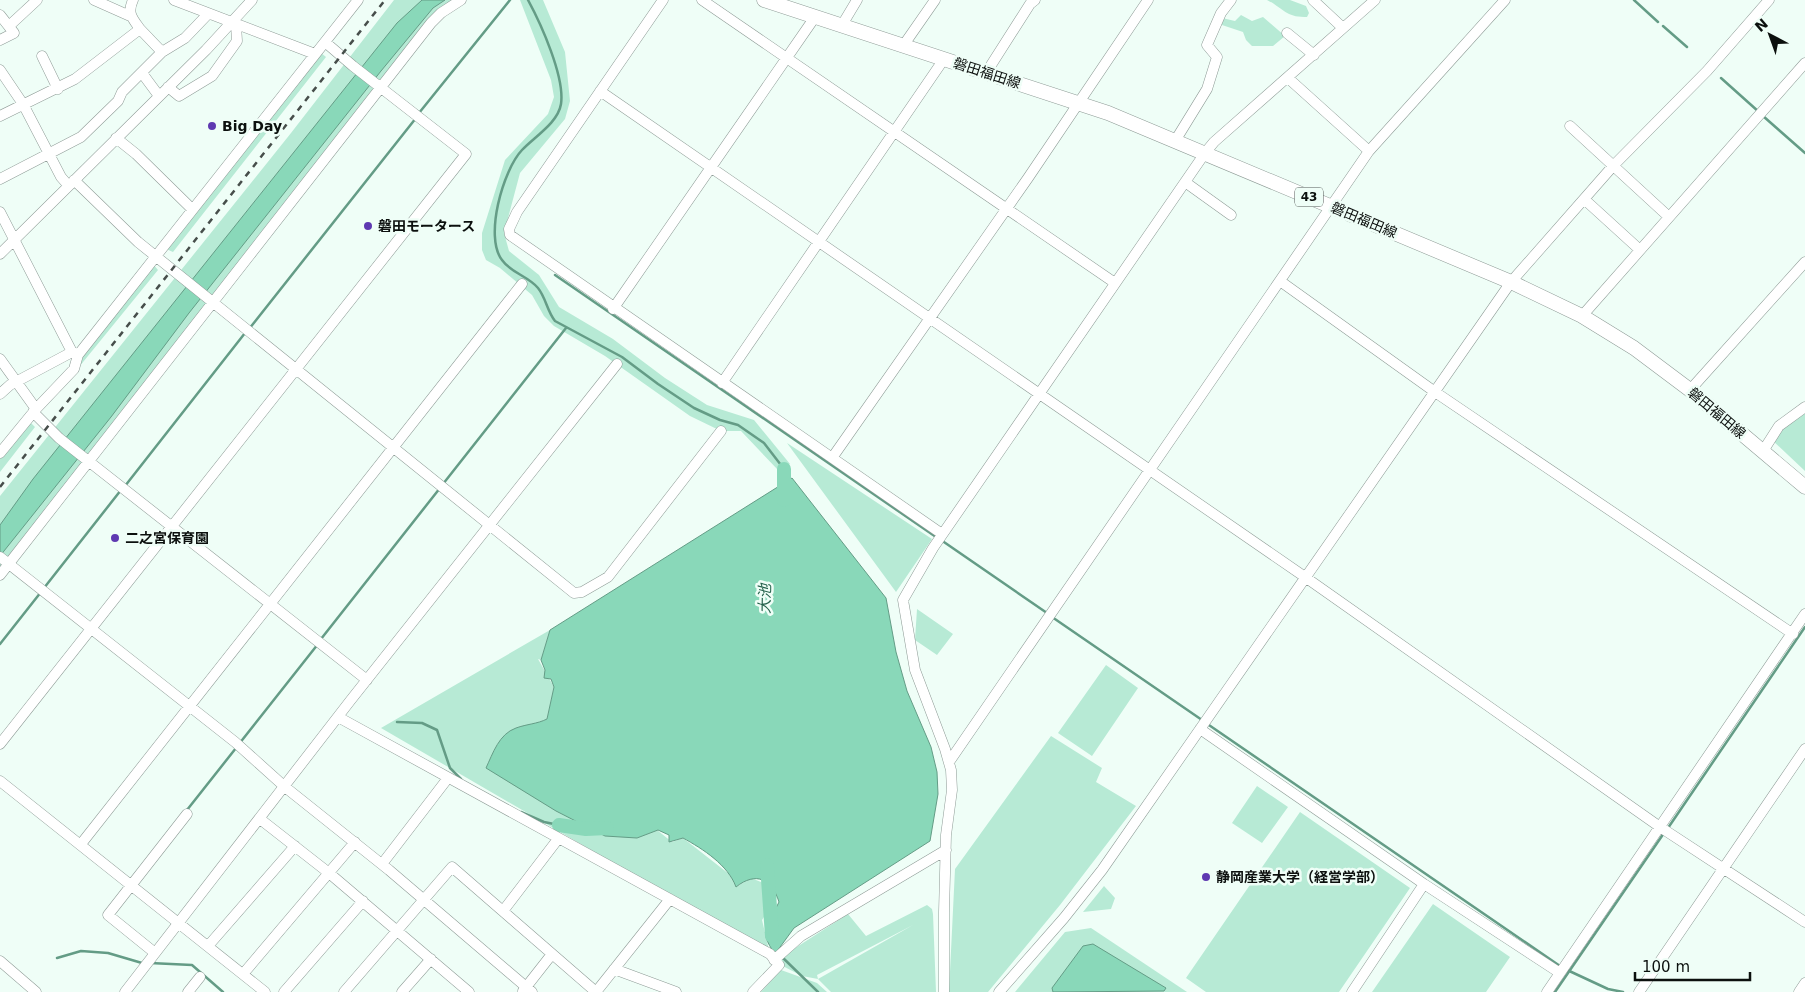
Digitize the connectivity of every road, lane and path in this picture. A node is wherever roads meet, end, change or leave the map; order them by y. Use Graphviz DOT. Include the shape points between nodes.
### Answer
graph roads {
  1 [pos="37,0"];
  2 [pos="85,0"];
  3 [pos="93,0"];
  4 [pos="133,0"];
  5 [pos="174,0"];
  6 [pos="252,0"];
  7 [pos="358,0"];
  8 [pos="461,0"];
  9 [pos="663,0"];
  10 [pos="702,0"];
  11 [pos="764,0"];
  12 [pos="857,0"];
  13 [pos="935,0"];
  14 [pos="1035,0"];
  15 [pos="1148,0"];
  16 [pos="1231,0"];
  17 [pos="1313,0"];
  18 [pos="1375,0"];
  19 [pos="1505,0"];
  20 [pos="1769,0"];
  21 [pos="780,2"];
  22 [pos="1362,4"];
  23 [pos="208,14"];
  24 [pos="0,15"];
  25 [pos="130,16"];
  26 [pos="815,17"];
  27 [pos="234,24"];
  28 [pos="9,26"];
  29 [pos="842,26"];
  30 [pos="1343,28"];
  31 [pos="140,29"];
  32 [pos="1287,33"];
  33 [pos="0,40"];
  34 [pos="325,42"];
  35 [pos="903,46"];
  36 [pos="162,52"];
  37 [pos="315,54"];
  38 [pos="1314,55"];
  39 [pos="42,56"];
  40 [pos="785,58"];
  41 [pos="944,59"];
  42 [pos="1805,62"];
  43 [pos="0,70"];
  44 [pos="142,72"];
  45 [pos="986,73"];
  46 [pos="1288,78"];
  47 [pos="168,87"];
  48 [pos="380,88"];
  49 [pos="58,89"];
  50 [pos="600,92"];
  51 [pos="159,96"];
  52 [pos="1078,102"];
  53 [pos="23,104"];
  54 [pos="0,116"];
  55 [pos="1570,126"];
  56 [pos="895,133"];
  57 [pos="116,138"];
  58 [pos="1174,141"];
  59 [pos="1369,151"];
  60 [pos="1205,153"];
  61 [pos="49,154"];
  62 [pos="1613,166"];
  63 [pos="710,167"];
  64 [pos="0,179"];
  65 [pos="71,182"];
  66 [pos="1185,182"];
  67 [pos="1584,199"];
  68 [pos="1331,206"];
  69 [pos="192,209"];
  70 [pos="1006,209"];
  71 [pos="0,212"];
  72 [pos="1231,215"];
  73 [pos="1669,217"];
  74 [pos="14,240"];
  75 [pos="819,242"];
  76 [pos="1640,250"];
  77 [pos="0,254"];
  78 [pos="155,256"];
  79 [pos="1805,262"];
  80 [pos="1280,281"];
  81 [pos="1511,282"];
  82 [pos="1115,283"];
  83 [pos="522,284"];
  84 [pos="212,301"];
  85 [pos="613,309"];
  86 [pos="1582,316"];
  87 [pos="929,317"];
  88 [pos="75,354"];
  89 [pos="0,359"];
  90 [pos="617,364"];
  91 [pos="295,370"];
  92 [pos="18,381"];
  93 [pos="722,383"];
  94 [pos="1690,390"];
  95 [pos="1435,392"];
  96 [pos="1039,393"];
  97 [pos="0,394"];
  98 [pos="1805,407"];
  99 [pos="35,410"];
  100 [pos="722,431"];
  101 [pos="394,448"];
  102 [pos="1762,452"];
  103 [pos="0,453"];
  104 [pos="832,458"];
  105 [pos="87,460"];
  106 [pos="1149,470"];
  107 [pos="1805,487"];
  108 [pos="490,526"];
  109 [pos="172,527"];
  110 [pos="942,534"];
  111 [pos="5,560"];
  112 [pos="0,575"];
  113 [pos="1305,577"];
  114 [pos="270,605"];
  115 [pos="1805,614"];
  116 [pos="92,628"];
  117 [pos="1793,634"];
  118 [pos="367,680"];
  119 [pos="189,704"];
  120 [pos="338,717"];
  121 [pos="1200,729"];
  122 [pos="0,744"];
  123 [pos="1805,749"];
  124 [pos="949,762"];
  125 [pos="448,778"];
  126 [pos="0,781"];
  127 [pos="285,786"];
  128 [pos="188,814"];
  129 [pos="260,819"];
  130 [pos="1660,827"];
  131 [pos="558,839"];
  132 [pos="355,842"];
  133 [pos="81,844"];
  134 [pos="294,846"];
  135 [pos="946,850"];
  136 [pos="382,864"];
  137 [pos="1723,869"];
  138 [pos="329,873"];
  139 [pos="1424,884"];
  140 [pos="132,885"];
  141 [pos="424,899"];
  142 [pos="670,899"];
  143 [pos="363,901"];
  144 [pos="503,911"];
  145 [pos="1805,922"];
  146 [pos="179,923"];
  147 [pos="397,930"];
  148 [pos="208,946"];
  149 [pos="552,954"];
  150 [pos="431,959"];
  151 [pos="0,960"];
  152 [pos="150,960"];
  153 [pos="774,960"];
  154 [pos="614,968"];
  155 [pos="1563,969"];
  156 [pos="243,974"];
  157 [pos="200,977"];
  158 [pos="1805,983"];
  159 [pos="31,990"];
  160 [pos="527,990"];
  161 [pos="464,991"];
  162 [pos="125,992"];
  163 [pos="188,992"];
  164 [pos="265,992"];
  165 [pos="284,992"];
  166 [pos="344,992"];
  167 [pos="402,992"];
  168 [pos="596,992"];
  169 [pos="676,992"];
  170 [pos="753,992"];
  171 [pos="944,992"];
  172 [pos="998,992"];
  173 [pos="1352,992"];
  174 [pos="1547,992"];
  175 [pos="1638,992"];
  176 [pos="1799,992"];
  1 -- 28 [label="street"];
  2 -- 3 [label="street"];
  3 -- 25 [label="street"];
  4 -- 25 [label="street"];
  5 -- 23 [label="street"];
  6 -- 27 [label="street"];
  7 -- 34 [label="street"];
  8 -- 48 [label="street" via="441,13"];
  9 -- 50 [label="street"];
  10 -- 40 [label="street"];
  11 -- 21 [label="main road, 磐田福田線 / 43"];
  12 -- 29 [label="street"];
  13 -- 35 [label="street"];
  14 -- 45 [label="street"];
  15 -- 52 [label="street"];
  16 -- 58 [label="street" via="1207,45 1217,57 1207,89"];
  17 -- 30 [label="street"];
  18 -- 22 [label="street"];
  19 -- 59 [label="street"];
  20 -- 62 [label="street" via="1709,68"];
  21 -- 26 [label="main road, 磐田福田線 / 43"];
  22 -- 30 [label="street"];
  23 -- 27 [label="street"];
  23 -- 36 [label="street" via="185,38"];
  24 -- 28 [label="street"];
  25 -- 31 [label="street"];
  26 -- 29 [label="main road, 磐田福田線 / 43"];
  26 -- 40 [label="street"];
  27 -- 37 [label="street"];
  27 -- 47 [label="street"];
  27 -- 47 [label="street" via="237,41 212,76 179,96"];
  28 -- 33 [label="street" via="14,33"];
  29 -- 35 [label="main road, 磐田福田線 / 43"];
  30 -- 38 [label="street"];
  31 -- 36 [label="street"];
  31 -- 49 [label="street" via="75,80"];
  32 -- 38 [label="street"];
  34 -- 37 [label="street"];
  34 -- 48 [label="street"];
  35 -- 41 [label="main road, 磐田福田線 / 43"];
  36 -- 44 [label="street"];
  37 -- 69 [label="street"];
  38 -- 46 [label="street"];
  39 -- 49 [label="street"];
  40 -- 56 [label="street"];
  40 -- 63 [label="street"];
  41 -- 45 [label="main road, 磐田福田線 / 43"];
  41 -- 56 [label="street"];
  42 -- 73 [label="street"];
  43 -- 53 [label="street"];
  44 -- 51 [label="street"];
  44 -- 61 [label="street" via="82,137"];
  45 -- 52 [label="main road, 磐田福田線 / 43"];
  46 -- 59 [label="street"];
  46 -- 60 [label="street"];
  47 -- 51 [label="street"];
  48 -- 84 [label="street"];
  48 -- 91 [label="street" via="466,154"];
  49 -- 53 [label="street"];
  50 -- 63 [label="street"];
  50 -- 85 [label="street" via="517,212 509,229 515,242"];
  51 -- 57 [label="street"];
  52 -- 58 [label="main road, 磐田福田線 / 43"];
  52 -- 70 [label="street"];
  53 -- 54 [label="street"];
  53 -- 61 [label="street"];
  55 -- 62 [label="street"];
  56 -- 70 [label="street"];
  56 -- 75 [label="street"];
  57 -- 65 [label="street"];
  57 -- 69 [label="street"];
  58 -- 60 [label="main road, 磐田福田線 / 43"];
  59 -- 68 [label="street"];
  60 -- 66 [label="street"];
  60 -- 68 [label="main road, 磐田福田線 / 43"];
  61 -- 64 [label="street"];
  61 -- 65 [label="street" via="61,177"];
  62 -- 67 [label="street"];
  62 -- 73 [label="street"];
  63 -- 75 [label="street"];
  63 -- 85 [label="street"];
  65 -- 74 [label="street"];
  65 -- 78 [label="street"];
  66 -- 72 [label="street"];
  66 -- 82 [label="street"];
  67 -- 76 [label="street"];
  67 -- 81 [label="street"];
  68 -- 80 [label="street"];
  68 -- 81 [label="main road, 磐田福田線 / 43"];
  69 -- 78 [label="street"];
  70 -- 82 [label="street"];
  70 -- 87 [label="street"];
  71 -- 74 [label="street"];
  73 -- 76 [label="street"];
  74 -- 77 [label="street"];
  74 -- 88 [label="street"];
  75 -- 87 [label="street"];
  75 -- 93 [label="street"];
  76 -- 86 [label="street"];
  78 -- 84 [label="street"];
  78 -- 88 [label="street"];
  79 -- 94 [label="street"];
  80 -- 95 [label="street"];
  80 -- 106 [label="street"];
  81 -- 86 [label="main road, 磐田福田線 / 43"];
  81 -- 95 [label="street"];
  82 -- 96 [label="street"];
  83 -- 101 [label="street"];
  84 -- 91 [label="street"];
  84 -- 105 [label="street"];
  85 -- 93 [label="street"];
  86 -- 94 [label="main road, 磐田福田線 / 43" via="1634,348"];
  87 -- 96 [label="street"];
  87 -- 104 [label="street"];
  88 -- 92 [label="street"];
  88 -- 99 [label="street" via="74,369"];
  89 -- 92 [label="street"];
  90 -- 108 [label="street"];
  91 -- 101 [label="street"];
  91 -- 109 [label="street"];
  92 -- 97 [label="street"];
  92 -- 99 [label="street"];
  93 -- 104 [label="street"];
  94 -- 102 [label="main road, 磐田福田線 / 43"];
  95 -- 113 [label="street"];
  95 -- 117 [label="street"];
  96 -- 106 [label="street"];
  96 -- 110 [label="street"];
  98 -- 102 [label="street" via="1779,426"];
  99 -- 103 [label="street"];
  99 -- 105 [label="street" via="59,438"];
  100 -- 108 [label="street" via="608,577 582,592 574,593"];
  101 -- 108 [label="street"];
  101 -- 114 [label="street"];
  102 -- 107 [label="main road, 磐田福田線 / 43"];
  104 -- 110 [label="street"];
  105 -- 109 [label="street"];
  105 -- 111 [label="street"];
  106 -- 113 [label="street"];
  106 -- 124 [label="street"];
  108 -- 118 [label="street"];
  109 -- 114 [label="street"];
  109 -- 116 [label="street"];
  110 -- 124 [label="street" via="903,600 915,670"];
  111 -- 112 [label="street"];
  111 -- 116 [label="street"];
  113 -- 121 [label="street"];
  113 -- 130 [label="street"];
  114 -- 118 [label="street"];
  114 -- 119 [label="street"];
  115 -- 117 [label="street"];
  116 -- 119 [label="street"];
  116 -- 122 [label="street"];
  117 -- 130 [label="street"];
  118 -- 120 [label="street"];
  119 -- 127 [label="street"];
  119 -- 133 [label="street"];
  120 -- 125 [label="street"];
  120 -- 127 [label="street"];
  121 -- 139 [label="street"];
  121 -- 172 [label="street" via="1102,870"];
  123 -- 137 [label="street"];
  124 -- 135 [label="street" via="952,790"];
  125 -- 131 [label="street"];
  125 -- 136 [label="street"];
  126 -- 133 [label="street"];
  127 -- 129 [label="street"];
  127 -- 132 [label="street"];
  128 -- 140 [label="street"];
  129 -- 134 [label="street"];
  129 -- 146 [label="street"];
  130 -- 137 [label="street"];
  130 -- 155 [label="street"];
  131 -- 142 [label="street"];
  131 -- 144 [label="street"];
  132 -- 136 [label="street"];
  132 -- 138 [label="street"];
  133 -- 140 [label="street"];
  134 -- 138 [label="street"];
  134 -- 148 [label="street"];
  135 -- 153 [label="street" via="801,936"];
  135 -- 171 [label="street"];
  136 -- 141 [label="street"];
  137 -- 145 [label="street"];
  137 -- 175 [label="street"];
  138 -- 143 [label="street"];
  138 -- 156 [label="street"];
  139 -- 155 [label="street"];
  139 -- 173 [label="street"];
  140 -- 146 [label="street"];
  140 -- 152 [label="street" via="108,915"];
  141 -- 144 [label="street" via="452,867"];
  141 -- 147 [label="street"];
  141 -- 160 [label="street"];
  142 -- 153 [label="street" via="770,954"];
  142 -- 154 [label="street"];
  143 -- 147 [label="street"];
  143 -- 165 [label="street"];
  144 -- 149 [label="street"];
  146 -- 148 [label="street"];
  146 -- 152 [label="street"];
  147 -- 150 [label="street"];
  147 -- 166 [label="street"];
  148 -- 156 [label="street"];
  149 -- 160 [label="street"];
  149 -- 168 [label="street"];
  150 -- 161 [label="street"];
  150 -- 167 [label="street"];
  151 -- 159 [label="street"];
  152 -- 162 [label="street"];
  153 -- 170 [label="street" via="779,965"];
  154 -- 168 [label="street"];
  154 -- 169 [label="street"];
  155 -- 174 [label="street"];
  156 -- 164 [label="street"];
  157 -- 163 [label="street"];
  158 -- 176 [label="street"];
}
